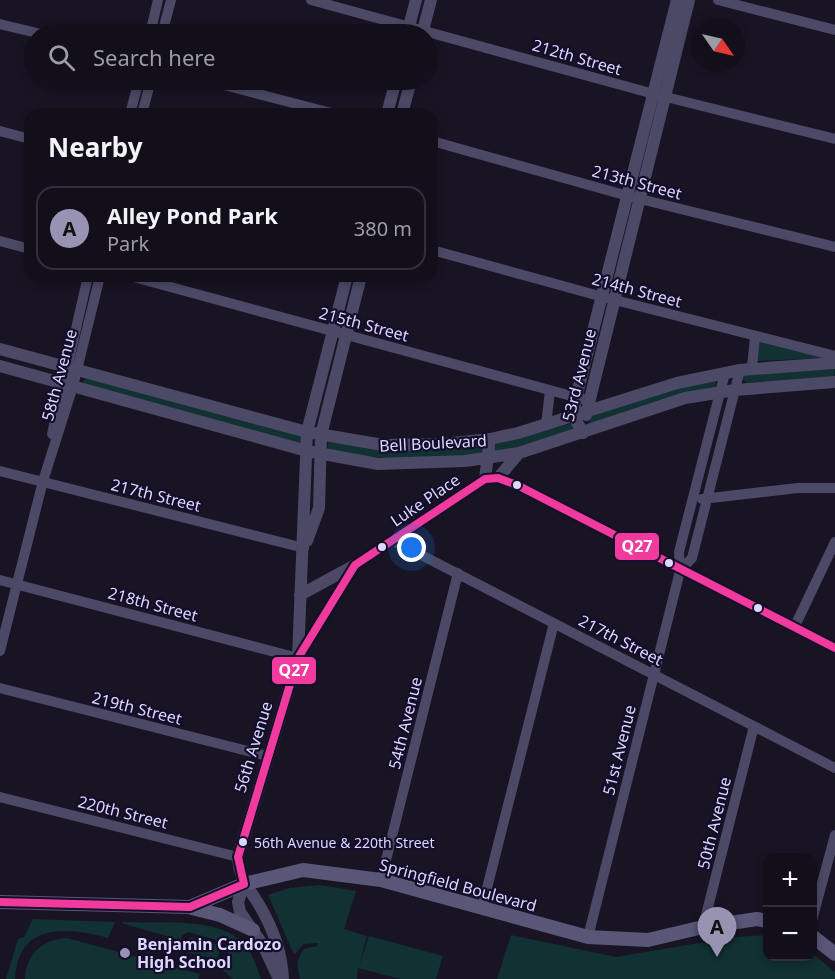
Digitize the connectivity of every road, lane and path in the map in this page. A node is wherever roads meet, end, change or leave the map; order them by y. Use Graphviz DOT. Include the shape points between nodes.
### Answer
graph roads {
  1 [pos="158,0"];
  2 [pos="171,0"];
  3 [pos="311,0"];
  4 [pos="416,0"];
  5 [pos="431,0"];
  6 [pos="677,0"];
  7 [pos="689,0"];
  8 [pos="718,0"];
  9 [pos="0,24"];
  10 [pos="152,24"];
  11 [pos="165,24"];
  12 [pos="389,24"];
  13 [pos="410,24"];
  14 [pos="425,24"];
  15 [pos="24,30"];
  16 [pos="835,30"];
  17 [pos="438,36"];
  18 [pos="137,90"];
  19 [pos="148,90"];
  20 [pos="243,90"];
  21 [pos="393,90"];
  22 [pos="408,90"];
  23 [pos="660,95"];
  24 [pos="132,108"];
  25 [pos="144,108"];
  26 [pos="312,108"];
  27 [pos="389,108"];
  28 [pos="404,108"];
  29 [pos="0,131"];
  30 [pos="24,137"];
  31 [pos="835,139"];
  32 [pos="438,143"];
  33 [pos="634,197"];
  34 [pos="0,241"];
  35 [pos="24,247"];
  36 [pos="835,247"];
  37 [pos="438,251"];
  38 [pos="87,282"];
  39 [pos="98,282"];
  40 [pos="152,282"];
  41 [pos="345,282"];
  42 [pos="359,282"];
  43 [pos="609,299"];
  44 [pos="333,331"];
  45 [pos="346,335"];
  46 [pos="755,336"];
  47 [pos="0,349"];
  48 [pos="835,356"];
  49 [pos="835,363"];
  50 [pos="0,366"];
  51 [pos="71,369"];
  52 [pos="746,369"];
  53 [pos="725,373"];
  54 [pos="835,382"];
  55 [pos="67,385"];
  56 [pos="735,390"];
  57 [pos="550,391"];
  58 [pos="720,393"];
  59 [pos="576,398"];
  60 [pos="588,406"];
  61 [pos="573,415"];
  62 [pos="546,425"];
  63 [pos="307,432"];
  64 [pos="583,433"];
  65 [pos="321,435"];
  66 [pos="490,439"];
  67 [pos="307,451"];
  68 [pos="519,453"];
  69 [pos="320,454"];
  70 [pos="488,458"];
  71 [pos="0,471"];
  72 [pos="491,478"];
  73 [pos="43,481"];
  74 [pos="835,488"];
  75 [pos="706,499"];
  76 [pos="692,500"];
  77 [pos="392,540"];
  78 [pos="835,542"];
  79 [pos="304,548"];
  80 [pos="355,565"];
  81 [pos="680,571"];
  82 [pos="458,573"];
  83 [pos="0,580"];
  84 [pos="17,584"];
  85 [pos="300,595"];
  86 [pos="554,623"];
  87 [pos="794,628"];
  88 [pos="835,648"];
  89 [pos="0,651"];
  90 [pos="298,658"];
  91 [pos="654,674"];
  92 [pos="0,688"];
  93 [pos="754,726"];
  94 [pos="267,756"];
  95 [pos="835,768"];
  96 [pos="0,797"];
  97 [pos="835,835"];
  98 [pos="238,857"];
  99 [pos="381,880"];
  100 [pos="244,884"];
  101 [pos="0,902"];
  102 [pos="190,907"];
  103 [pos="816,907"];
  104 [pos="482,908"];
  105 [pos="763,920"];
  106 [pos="703,927"];
  107 [pos="253,930"];
  108 [pos="588,937"];
  109 [pos="817,939"];
  110 [pos="835,954"];
  111 [pos="281,979"];
  1 -- 10 [label="street"];
  2 -- 11 [label="street"];
  3 -- 12 [label="street, 212th Street"];
  4 -- 13 [label="street"];
  5 -- 14 [label="street"];
  6 -- 23 [label="street, 53rd Avenue"];
  7 -- 23 [label="street, 53rd Avenue"];
  8 -- 16 [label="street"];
  9 -- 15 [label="street"];
  17 -- 23 [label="street, 212th Street"];
  18 -- 24 [label="street"];
  19 -- 25 [label="street"];
  20 -- 26 [label="street"];
  21 -- 27 [label="street"];
  22 -- 28 [label="street"];
  23 -- 31 [label="street, 212th Street"];
  23 -- 33 [label="street, 53rd Avenue"];
  29 -- 30 [label="street"];
  32 -- 33 [label="street, 213th Street"];
  33 -- 36 [label="street, 213th Street"];
  33 -- 43 [label="street, 53rd Avenue"];
  34 -- 35 [label="street"];
  37 -- 43 [label="street, 214th Street"];
  38 -- 51 [label="street, 58th Avenue"];
  39 -- 51 [label="street, 58th Avenue"];
  40 -- 44 [label="street, 215th Street"];
  41 -- 44 [label="street, 56th Avenue"];
  42 -- 45 [label="street, 56th Avenue"];
  43 -- 46 [label="street, 214th Street"];
  43 -- 59 [label="street, 53rd Avenue"];
  43 -- 60 [label="street, 53rd Avenue"];
  44 -- 45 [label="street, 215th Street"];
  44 -- 63 [label="street, 56th Avenue"];
  45 -- 57 [label="street, 215th Street"];
  45 -- 65 [label="street, 56th Avenue"];
  46 -- 48 [label="street, 214th Street"];
  46 -- 52 [label="street, 51st Avenue"];
  47 -- 51 [label="street, Bell Boulevard"];
  49 -- 52 [label="street, Bell Boulevard"];
  50 -- 55 [label="street, Bell Boulevard"];
  51 -- 55 [label="street, 58th Avenue"];
  51 -- 63 [label="street, Bell Boulevard"];
  52 -- 53 [label="street, Bell Boulevard"];
  52 -- 56 [label="street, 51st Avenue"];
  53 -- 58 [label="street, 51st Avenue"];
  53 -- 60 [label="street, Bell Boulevard"];
  54 -- 56 [label="street, Bell Boulevard"];
  55 -- 67 [label="street, Bell Boulevard"];
  55 -- 73 [label="street, 58th Avenue"];
  56 -- 58 [label="street, Bell Boulevard"];
  56 -- 75 [label="street, 51st Avenue"];
  57 -- 59 [label="street, 215th Street"];
  57 -- 62 [label="street"];
  58 -- 64 [label="street, Bell Boulevard" via="685,398"];
  58 -- 76 [label="street, 51st Avenue"];
  59 -- 60 [label="street, 215th Street"];
  59 -- 61 [label="street, 53rd Avenue"];
  60 -- 61 [label="street, Bell Boulevard"];
  60 -- 64 [label="street, 53rd Avenue"];
  61 -- 62 [label="street, Bell Boulevard"];
  61 -- 64 [label="street, 53rd Avenue"];
  62 -- 66 [label="street, Bell Boulevard"];
  63 -- 65 [label="street, Bell Boulevard"];
  63 -- 67 [label="street, 56th Avenue"];
  64 -- 68 [label="street, Bell Boulevard"];
  65 -- 66 [label="street, Bell Boulevard" via="383,445"];
  65 -- 69 [label="street, 56th Avenue"];
  66 -- 70 [label="street"];
  67 -- 69 [label="street, Bell Boulevard"];
  67 -- 79 [label="street, 56th Avenue"];
  68 -- 70 [label="street, Bell Boulevard"];
  68 -- 72 [label="street"];
  69 -- 70 [label="street, Bell Boulevard" via="378,464"];
  69 -- 79 [label="street, 56th Avenue" via="318,508"];
  70 -- 72 [label="street"];
  71 -- 73 [label="street, 217th Street"];
  72 -- 77 [label="street, Luke Place"];
  72 -- 81 [label="street" via="517,485"];
  73 -- 79 [label="street, 217th Street"];
  73 -- 84 [label="street, 58th Avenue"];
  74 -- 75 [label="street" via="798,488"];
  75 -- 76 [label="street"];
  75 -- 81 [label="street, 51st Avenue" via="692,558"];
  76 -- 81 [label="street, 51st Avenue" via="679,552"];
  77 -- 80 [label="street, Luke Place"];
  77 -- 82 [label="street, 217th Street"];
  78 -- 87 [label="street"];
  79 -- 85 [label="street, 56th Avenue"];
  80 -- 85 [label="street"];
  80 -- 90 [label="street, Luke Place"];
  81 -- 87 [label="street"];
  81 -- 91 [label="street, 51st Avenue"];
  82 -- 86 [label="street, 217th Street"];
  82 -- 99 [label="street, 54th Avenue"];
  83 -- 84 [label="street, 218th Street"];
  84 -- 89 [label="street, 58th Avenue"];
  84 -- 90 [label="street, 218th Street"];
  85 -- 90 [label="street, 56th Avenue"];
  86 -- 91 [label="street, 217th Street"];
  86 -- 104 [label="street"];
  87 -- 88 [label="street"];
  90 -- 94 [label="street, 56th Avenue"];
  91 -- 93 [label="street, 217th Street"];
  91 -- 108 [label="street, 51st Avenue"];
  92 -- 94 [label="street, 219th Street"];
  93 -- 95 [label="street, 217th Street"];
  93 -- 106 [label="street, 50th Avenue"];
  94 -- 98 [label="street, 56th Avenue"];
  96 -- 98 [label="street, 220th Street"];
  97 -- 103 [label="street"];
  98 -- 100 [label="street, 56th Avenue"];
  99 -- 100 [label="main road, Springfield Boulevard" via="303,870"];
  99 -- 104 [label="main road, Springfield Boulevard"];
  100 -- 102 [label="main road, Springfield Boulevard"];
  100 -- 107 [label="street, 56th Avenue" via="238,902"];
  100 -- 111 [label="street, 56th Avenue" via="276,941 283,963"];
  101 -- 102 [label="main road, Springfield Boulevard"];
  102 -- 107 [label="main road"];
  104 -- 108 [label="main road, Springfield Boulevard"];
  105 -- 106 [label="main road, Springfield Boulevard"];
  106 -- 108 [label="main road, Springfield Boulevard" via="648,940"];
  107 -- 111 [label="street, 56th Avenue"];
  109 -- 110 [label="main road"];
}
